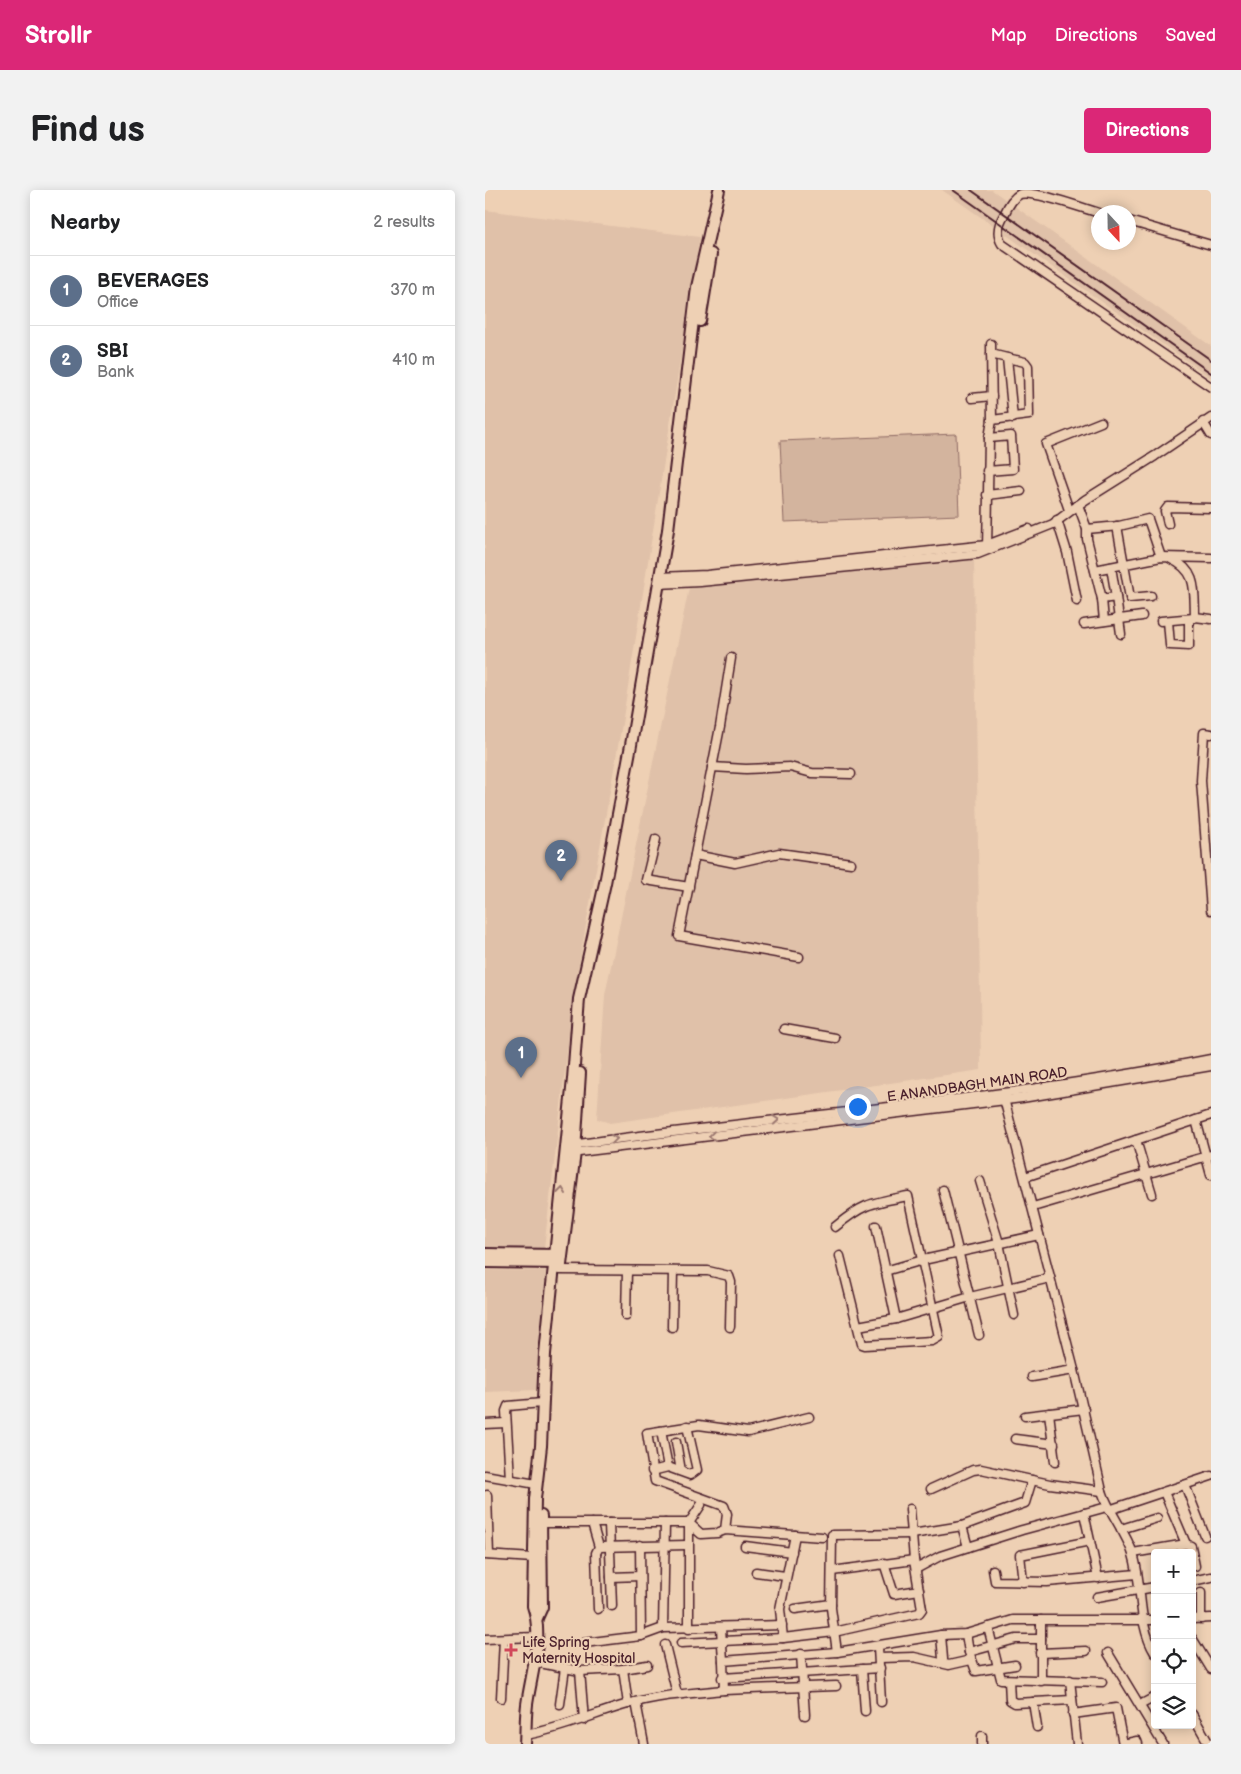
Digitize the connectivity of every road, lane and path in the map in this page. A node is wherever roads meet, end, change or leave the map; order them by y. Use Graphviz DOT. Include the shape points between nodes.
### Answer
graph roads {
  1 [pos="719,190"];
  2 [pos="726,190"];
  3 [pos="1091,210"];
  4 [pos="1136,223"];
  5 [pos="1211,245"];
  6 [pos="700,299"];
  7 [pos="991,344"];
  8 [pos="991,354"];
  9 [pos="1007,358"];
  10 [pos="1211,387"];
  11 [pos="992,396"];
  12 [pos="972,398"];
  13 [pos="1013,418"];
  14 [pos="1211,418"];
  15 [pos="992,420"];
  16 [pos="1101,422"];
  17 [pos="1203,422"];
  18 [pos="1211,435"];
  19 [pos="989,438"];
  20 [pos="987,471"];
  21 [pos="1021,491"];
  22 [pos="987,496"];
  23 [pos="1078,505"];
  24 [pos="1211,508"];
  25 [pos="1069,510"];
  26 [pos="1057,520"];
  27 [pos="1167,524"];
  28 [pos="1117,526"];
  29 [pos="1087,529"];
  30 [pos="987,548"];
  31 [pos="1165,557"];
  32 [pos="1211,558"];
  33 [pos="1124,564"];
  34 [pos="1111,567"];
  35 [pos="1095,570"];
  36 [pos="662,581"];
  37 [pos="1116,596"];
  38 [pos="1151,596"];
  39 [pos="1102,599"];
  40 [pos="1077,600"];
  41 [pos="1142,616"];
  42 [pos="1120,619"];
  43 [pos="1192,619"];
  44 [pos="1211,619"];
  45 [pos="1104,621"];
  46 [pos="1084,624"];
  47 [pos="1121,634"];
  48 [pos="731,658"];
  49 [pos="1211,734"];
  50 [pos="712,767"];
  51 [pos="851,774"];
  52 [pos="656,839"];
  53 [pos="695,855"];
  54 [pos="1209,862"];
  55 [pos="851,863"];
  56 [pos="689,887"];
  57 [pos="1211,910"];
  58 [pos="799,957"];
  59 [pos="785,1029"];
  60 [pos="835,1038"];
  61 [pos="1211,1059"];
  62 [pos="1211,1066"];
  63 [pos="1003,1097"];
  64 [pos="1211,1115"];
  65 [pos="1196,1120"];
  66 [pos="1136,1140"];
  67 [pos="571,1149"];
  68 [pos="1209,1155"];
  69 [pos="1146,1174"];
  70 [pos="1211,1174"];
  71 [pos="1025,1177"];
  72 [pos="980,1181"];
  73 [pos="943,1190"];
  74 [pos="1152,1194"];
  75 [pos="1033,1207"];
  76 [pos="876,1226"];
  77 [pos="835,1228"];
  78 [pos="1039,1235"];
  79 [pos="999,1243"];
  80 [pos="960,1252"];
  81 [pos="485,1254"];
  82 [pos="840,1256"];
  83 [pos="923,1260"];
  84 [pos="559,1261"];
  85 [pos="485,1262"];
  86 [pos="627,1271"];
  87 [pos="673,1271"];
  88 [pos="885,1271"];
  89 [pos="1050,1278"];
  90 [pos="1009,1289"];
  91 [pos="970,1297"];
  92 [pos="931,1310"];
  93 [pos="1014,1315"];
  94 [pos="626,1316"];
  95 [pos="896,1319"];
  96 [pos="858,1326"];
  97 [pos="671,1327"];
  98 [pos="730,1328"];
  99 [pos="979,1336"];
  100 [pos="1074,1370"];
  101 [pos="1032,1377"];
  102 [pos="542,1403"];
  103 [pos="1084,1409"];
  104 [pos="1049,1413"];
  105 [pos="1025,1416"];
  106 [pos="809,1417"];
  107 [pos="506,1423"];
  108 [pos="485,1424"];
  109 [pos="687,1426"];
  110 [pos="661,1430"];
  111 [pos="1015,1439"];
  112 [pos="676,1442"];
  113 [pos="1054,1444"];
  114 [pos="1055,1462"];
  115 [pos="668,1468"];
  116 [pos="652,1471"];
  117 [pos="681,1471"];
  118 [pos="485,1475"];
  119 [pos="1211,1478"];
  120 [pos="510,1479"];
  121 [pos="1032,1480"];
  122 [pos="536,1484"];
  123 [pos="1185,1485"];
  124 [pos="931,1490"];
  125 [pos="1102,1491"];
  126 [pos="1164,1492"];
  127 [pos="487,1495"];
  128 [pos="701,1505"];
  129 [pos="909,1509"];
  130 [pos="1108,1509"];
  131 [pos="1084,1513"];
  132 [pos="1157,1518"];
  133 [pos="540,1523"];
  134 [pos="591,1523"];
  135 [pos="609,1523"];
  136 [pos="665,1523"];
  137 [pos="689,1523"];
  138 [pos="962,1526"];
  139 [pos="1121,1529"];
  140 [pos="725,1530"];
  141 [pos="912,1534"];
  142 [pos="795,1535"];
  143 [pos="1205,1536"];
  144 [pos="822,1537"];
  145 [pos="1090,1541"];
  146 [pos="1185,1544"];
  147 [pos="640,1545"];
  148 [pos="664,1545"];
  149 [pos="687,1545"];
  150 [pos="610,1546"];
  151 [pos="745,1546"];
  152 [pos="599,1547"];
  153 [pos="968,1548"];
  154 [pos="1192,1549"];
  155 [pos="792,1552"];
  156 [pos="1133,1553"];
  157 [pos="487,1555"];
  158 [pos="533,1558"];
  159 [pos="914,1560"];
  160 [pos="884,1563"];
  161 [pos="916,1569"];
  162 [pos="993,1570"];
  163 [pos="832,1571"];
  164 [pos="756,1572"];
  165 [pos="1137,1574"];
  166 [pos="611,1576"];
  167 [pos="640,1576"];
  168 [pos="785,1576"];
  169 [pos="1211,1577"];
  170 [pos="1098,1578"];
  171 [pos="1196,1580"];
  172 [pos="1023,1582"];
  173 [pos="1151,1588"];
  174 [pos="919,1590"];
  175 [pos="1141,1590"];
  176 [pos="1201,1593"];
  177 [pos="1097,1597"];
  178 [pos="831,1604"];
  179 [pos="612,1606"];
  180 [pos="598,1609"];
  181 [pos="795,1609"];
  182 [pos="537,1618"];
  183 [pos="1201,1618"];
  184 [pos="1211,1618"];
  185 [pos="1196,1619"];
  186 [pos="1041,1620"];
  187 [pos="1144,1620"];
  188 [pos="1151,1620"];
  189 [pos="783,1625"];
  190 [pos="988,1627"];
  191 [pos="663,1628"];
  192 [pos="721,1628"];
  193 [pos="689,1629"];
  194 [pos="834,1632"];
  195 [pos="966,1634"];
  196 [pos="941,1635"];
  197 [pos="641,1636"];
  198 [pos="536,1637"];
  199 [pos="783,1638"];
  200 [pos="485,1639"];
  201 [pos="504,1639"];
  202 [pos="1041,1639"];
  203 [pos="1193,1639"];
  204 [pos="584,1642"];
  205 [pos="722,1643"];
  206 [pos="681,1644"];
  207 [pos="993,1644"];
  208 [pos="665,1645"];
  209 [pos="878,1646"];
  210 [pos="1151,1647"];
  211 [pos="1086,1650"];
  212 [pos="837,1652"];
  213 [pos="1108,1652"];
  214 [pos="1040,1653"];
  215 [pos="801,1654"];
  216 [pos="970,1656"];
  217 [pos="880,1658"];
  218 [pos="943,1658"];
  219 [pos="723,1661"];
  220 [pos="535,1662"];
  221 [pos="647,1665"];
  222 [pos="1015,1665"];
  223 [pos="997,1667"];
  224 [pos="565,1668"];
  225 [pos="880,1668"];
  226 [pos="623,1669"];
  227 [pos="862,1669"];
  228 [pos="1211,1669"];
  229 [pos="580,1671"];
  230 [pos="803,1673"];
  231 [pos="722,1678"];
  232 [pos="1009,1680"];
  233 [pos="1070,1680"];
  234 [pos="1041,1681"];
  235 [pos="1102,1682"];
  236 [pos="836,1686"];
  237 [pos="804,1687"];
  238 [pos="723,1690"];
  239 [pos="677,1694"];
  240 [pos="501,1698"];
  241 [pos="1151,1699"];
  242 [pos="1072,1700"];
  243 [pos="881,1702"];
  244 [pos="1033,1702"];
  245 [pos="632,1703"];
  246 [pos="559,1704"];
  247 [pos="1140,1705"];
  248 [pos="865,1711"];
  249 [pos="1073,1714"];
  250 [pos="805,1715"];
  251 [pos="584,1720"];
  252 [pos="1196,1720"];
  253 [pos="1037,1727"];
  254 [pos="525,1740"];
  255 [pos="1209,1740"];
  256 [pos="644,1744"];
  257 [pos="1077,1744"];
  258 [pos="1138,1744"];
  259 [pos="1163,1744"];
  1 -- 6 [label="main road" via="703,258"];
  2 -- 6 [label="main road"];
  3 -- 10 [label="street" via="1036,194 1020,194 1013,199 1002,218 999,238 1003,244"];
  4 -- 5 [label="street"];
  6 -- 36 [label="main road" via="687,441"];
  7 -- 8 [label="street"];
  8 -- 9 [label="street"];
  8 -- 11 [label="street"];
  9 -- 13 [label="street"];
  9 -- 13 [label="street" via="1025,362 1028,366 1029,415"];
  11 -- 12 [label="street"];
  11 -- 15 [label="street"];
  13 -- 15 [label="street"];
  14 -- 17 [label="street"];
  15 -- 19 [label="street"];
  16 -- 25 [label="street" via="1046,444"];
  17 -- 18 [label="street"];
  17 -- 23 [label="street"];
  19 -- 20 [label="street"];
  19 -- 20 [label="street" via="1011,436 1013,469"];
  20 -- 22 [label="street"];
  21 -- 22 [label="street"];
  22 -- 30 [label="street"];
  23 -- 25 [label="street"];
  23 -- 29 [label="street"];
  24 -- 27 [label="street" via="1168,507 1165,511"];
  25 -- 26 [label="street"];
  26 -- 30 [label="street"];
  26 -- 40 [label="street"];
  28 -- 29 [label="street"];
  28 -- 31 [label="street" via="1148,518"];
  28 -- 33 [label="street"];
  29 -- 35 [label="street"];
  30 -- 36 [label="street"];
  31 -- 32 [label="street"];
  31 -- 33 [label="street"];
  31 -- 43 [label="street" via="1184,565 1191,574"];
  33 -- 34 [label="street"];
  33 -- 38 [label="street" via="1130,598"];
  34 -- 35 [label="street"];
  34 -- 37 [label="street"];
  35 -- 39 [label="street"];
  36 -- 67 [label="main road" via="599,944 585,1000"];
  37 -- 39 [label="street"];
  37 -- 42 [label="street"];
  39 -- 45 [label="street"];
  41 -- 42 [label="street"];
  42 -- 45 [label="street"];
  42 -- 47 [label="street"];
  43 -- 43 [label="street" via="1189,646 1171,645 1164,621"];
  43 -- 44 [label="street"];
  45 -- 46 [label="street"];
  48 -- 50 [label="street"];
  49 -- 54 [label="street" via="1204,733 1201,781"];
  50 -- 51 [label="street" via="790,767 813,773"];
  50 -- 53 [label="street"];
  52 -- 56 [label="street" via="646,880"];
  53 -- 55 [label="street" via="735,863 779,853"];
  53 -- 56 [label="street"];
  54 -- 57 [label="street"];
  56 -- 58 [label="street" via="679,936"];
  59 -- 60 [label="street"];
  61 -- 63 [label="street, E ANANDBAGH MAIN ROAD"];
  62 -- 63 [label="street, E ANANDBAGH MAIN ROAD" via="1115,1084"];
  63 -- 67 [label="street, E ANANDBAGH MAIN ROAD"];
  63 -- 71 [label="street"];
  64 -- 65 [label="street"];
  65 -- 66 [label="street"];
  65 -- 68 [label="street"];
  66 -- 69 [label="street"];
  66 -- 71 [label="street"];
  67 -- 84 [label="main road"];
  68 -- 69 [label="street"];
  68 -- 70 [label="street"];
  69 -- 74 [label="street"];
  69 -- 75 [label="street"];
  71 -- 75 [label="street"];
  72 -- 79 [label="street"];
  73 -- 80 [label="street"];
  75 -- 78 [label="street"];
  76 -- 88 [label="street"];
  77 -- 83 [label="street" via="858,1208 908,1196"];
  78 -- 79 [label="street"];
  78 -- 89 [label="street"];
  79 -- 80 [label="street"];
  79 -- 90 [label="street"];
  80 -- 83 [label="street"];
  80 -- 91 [label="street"];
  81 -- 84 [label="main road"];
  82 -- 96 [label="street"];
  83 -- 88 [label="street"];
  83 -- 92 [label="street"];
  84 -- 85 [label="main road"];
  84 -- 86 [label="street"];
  84 -- 102 [label="main road"];
  84 -- 133 [label="main road"];
  86 -- 87 [label="street"];
  86 -- 94 [label="street"];
  87 -- 97 [label="street"];
  87 -- 98 [label="street" via="708,1271 729,1276"];
  88 -- 95 [label="street"];
  89 -- 90 [label="street"];
  89 -- 100 [label="street"];
  90 -- 91 [label="street"];
  90 -- 93 [label="street"];
  91 -- 92 [label="street"];
  91 -- 99 [label="street"];
  92 -- 95 [label="street"];
  92 -- 96 [label="street" via="939,1337 932,1341 865,1346"];
  95 -- 96 [label="street"];
  100 -- 101 [label="street"];
  100 -- 103 [label="street"];
  102 -- 107 [label="street" via="508,1406"];
  102 -- 122 [label="main road"];
  103 -- 104 [label="street"];
  103 -- 125 [label="street"];
  104 -- 105 [label="street"];
  104 -- 113 [label="street"];
  106 -- 109 [label="street" via="748,1432 703,1425"];
  107 -- 108 [label="street"];
  107 -- 120 [label="street"];
  109 -- 110 [label="street"];
  109 -- 117 [label="street" via="697,1470 689,1474"];
  110 -- 115 [label="street"];
  110 -- 116 [label="street" via="647,1434"];
  111 -- 113 [label="street"];
  112 -- 117 [label="street"];
  113 -- 114 [label="street"];
  115 -- 116 [label="street"];
  115 -- 117 [label="street"];
  116 -- 140 [label="street" via="655,1480 661,1484 724,1506 727,1514"];
  118 -- 120 [label="street"];
  119 -- 123 [label="street"];
  120 -- 122 [label="street"];
  121 -- 124 [label="street" via="981,1469"];
  121 -- 125 [label="street"];
  121 -- 138 [label="street" via="1025,1504"];
  122 -- 158 [label="main road"];
  123 -- 126 [label="street"];
  123 -- 143 [label="street"];
  125 -- 130 [label="street"];
  126 -- 130 [label="street"];
  126 -- 146 [label="street"];
  127 -- 157 [label="street"];
  128 -- 137 [label="street"];
  129 -- 141 [label="street"];
  130 -- 131 [label="street"];
  130 -- 139 [label="street"];
  131 -- 145 [label="street"];
  131 -- 153 [label="street"];
  132 -- 139 [label="street"];
  133 -- 134 [label="street"];
  133 -- 182 [label="main road" via="542,1607"];
  134 -- 135 [label="street"];
  134 -- 152 [label="street"];
  135 -- 136 [label="street"];
  135 -- 150 [label="street"];
  136 -- 137 [label="street"];
  136 -- 148 [label="street"];
  137 -- 140 [label="street" via="701,1534"];
  137 -- 149 [label="street"];
  138 -- 141 [label="street"];
  138 -- 153 [label="street"];
  139 -- 156 [label="street"];
  140 -- 142 [label="street"];
  141 -- 159 [label="street"];
  141 -- 163 [label="street" via="832,1536"];
  142 -- 144 [label="street"];
  142 -- 155 [label="street"];
  145 -- 170 [label="street"];
  145 -- 172 [label="street" via="1020,1556"];
  146 -- 154 [label="street"];
  146 -- 156 [label="street"];
  147 -- 148 [label="street"];
  147 -- 150 [label="street"];
  147 -- 167 [label="street"];
  148 -- 149 [label="street"];
  148 -- 191 [label="street"];
  149 -- 193 [label="street"];
  150 -- 152 [label="street"];
  150 -- 166 [label="street"];
  151 -- 155 [label="street"];
  152 -- 180 [label="street"];
  153 -- 161 [label="street" via="941,1556"];
  155 -- 168 [label="street"];
  156 -- 165 [label="street"];
  157 -- 158 [label="street"];
  158 -- 182 [label="main road" via="533,1606"];
  159 -- 160 [label="street"];
  159 -- 161 [label="street"];
  160 -- 163 [label="street"];
  160 -- 174 [label="street" via="894,1594"];
  161 -- 174 [label="street"];
  162 -- 172 [label="street" via="995,1581"];
  163 -- 178 [label="street"];
  164 -- 168 [label="street"];
  165 -- 170 [label="street"];
  165 -- 175 [label="street"];
  166 -- 167 [label="street"];
  166 -- 179 [label="street"];
  167 -- 197 [label="street"];
  168 -- 189 [label="street" via="780,1609"];
  169 -- 171 [label="street"];
  170 -- 172 [label="street"];
  173 -- 175 [label="street"];
  174 -- 194 [label="street" via="922,1609 919,1613"];
  175 -- 177 [label="street"];
  175 -- 187 [label="street"];
  176 -- 183 [label="street"];
  178 -- 181 [label="street"];
  178 -- 194 [label="street"];
  182 -- 198 [label="main road"];
  183 -- 184 [label="street"];
  183 -- 185 [label="street"];
  186 -- 187 [label="street"];
  186 -- 190 [label="street" via="1013,1620"];
  186 -- 202 [label="street"];
  187 -- 188 [label="street"];
  187 -- 210 [label="street"];
  189 -- 192 [label="street"];
  189 -- 199 [label="street"];
  190 -- 195 [label="street"];
  190 -- 207 [label="street"];
  191 -- 193 [label="street"];
  191 -- 197 [label="street"];
  192 -- 193 [label="street"];
  192 -- 205 [label="street"];
  194 -- 199 [label="street"];
  194 -- 212 [label="street"];
  195 -- 196 [label="street"];
  195 -- 216 [label="street"];
  196 -- 209 [label="street"];
  196 -- 218 [label="street"];
  197 -- 204 [label="street"];
  198 -- 201 [label="street"];
  198 -- 220 [label="main road"];
  199 -- 205 [label="street"];
  200 -- 201 [label="street"];
  201 -- 240 [label="street"];
  202 -- 207 [label="street" via="1016,1639"];
  202 -- 214 [label="street"];
  203 -- 228 [label="street"];
  205 -- 206 [label="street"];
  205 -- 219 [label="street"];
  207 -- 216 [label="street"];
  207 -- 223 [label="street"];
  208 -- 239 [label="street"];
  209 -- 212 [label="street"];
  209 -- 217 [label="street"];
  211 -- 214 [label="street"];
  212 -- 215 [label="street"];
  213 -- 247 [label="street"];
  214 -- 234 [label="street"];
  215 -- 219 [label="street"];
  215 -- 230 [label="street"];
  216 -- 217 [label="street" via="949,1665 914,1657"];
  216 -- 223 [label="street" via="976,1671"];
  217 -- 225 [label="street"];
  219 -- 231 [label="street"];
  220 -- 224 [label="street"];
  220 -- 254 [label="main road" via="527,1700"];
  221 -- 226 [label="street"];
  222 -- 223 [label="street"];
  223 -- 232 [label="street" via="1001,1679"];
  224 -- 229 [label="street"];
  224 -- 246 [label="street"];
  225 -- 227 [label="street"];
  225 -- 243 [label="street"];
  226 -- 229 [label="street"];
  226 -- 245 [label="street"];
  227 -- 230 [label="street"];
  227 -- 248 [label="street"];
  229 -- 251 [label="street"];
  230 -- 231 [label="street"];
  230 -- 237 [label="street"];
  231 -- 238 [label="street"];
  232 -- 234 [label="street"];
  232 -- 244 [label="street" via="1010,1700 1015,1703"];
  233 -- 234 [label="street"];
  233 -- 235 [label="street"];
  233 -- 242 [label="street"];
  236 -- 237 [label="street"];
  237 -- 238 [label="street"];
  237 -- 250 [label="street"];
  238 -- 239 [label="street"];
  239 -- 245 [label="street"];
  241 -- 247 [label="street"];
  242 -- 244 [label="street"];
  242 -- 249 [label="street"];
  244 -- 253 [label="street"];
  245 -- 251 [label="street"];
  245 -- 256 [label="street"];
  247 -- 259 [label="street"];
  249 -- 257 [label="street"];
  249 -- 258 [label="street" via="1116,1708 1123,1744"];
  251 -- 254 [label="street"];
  252 -- 255 [label="street"];
}
